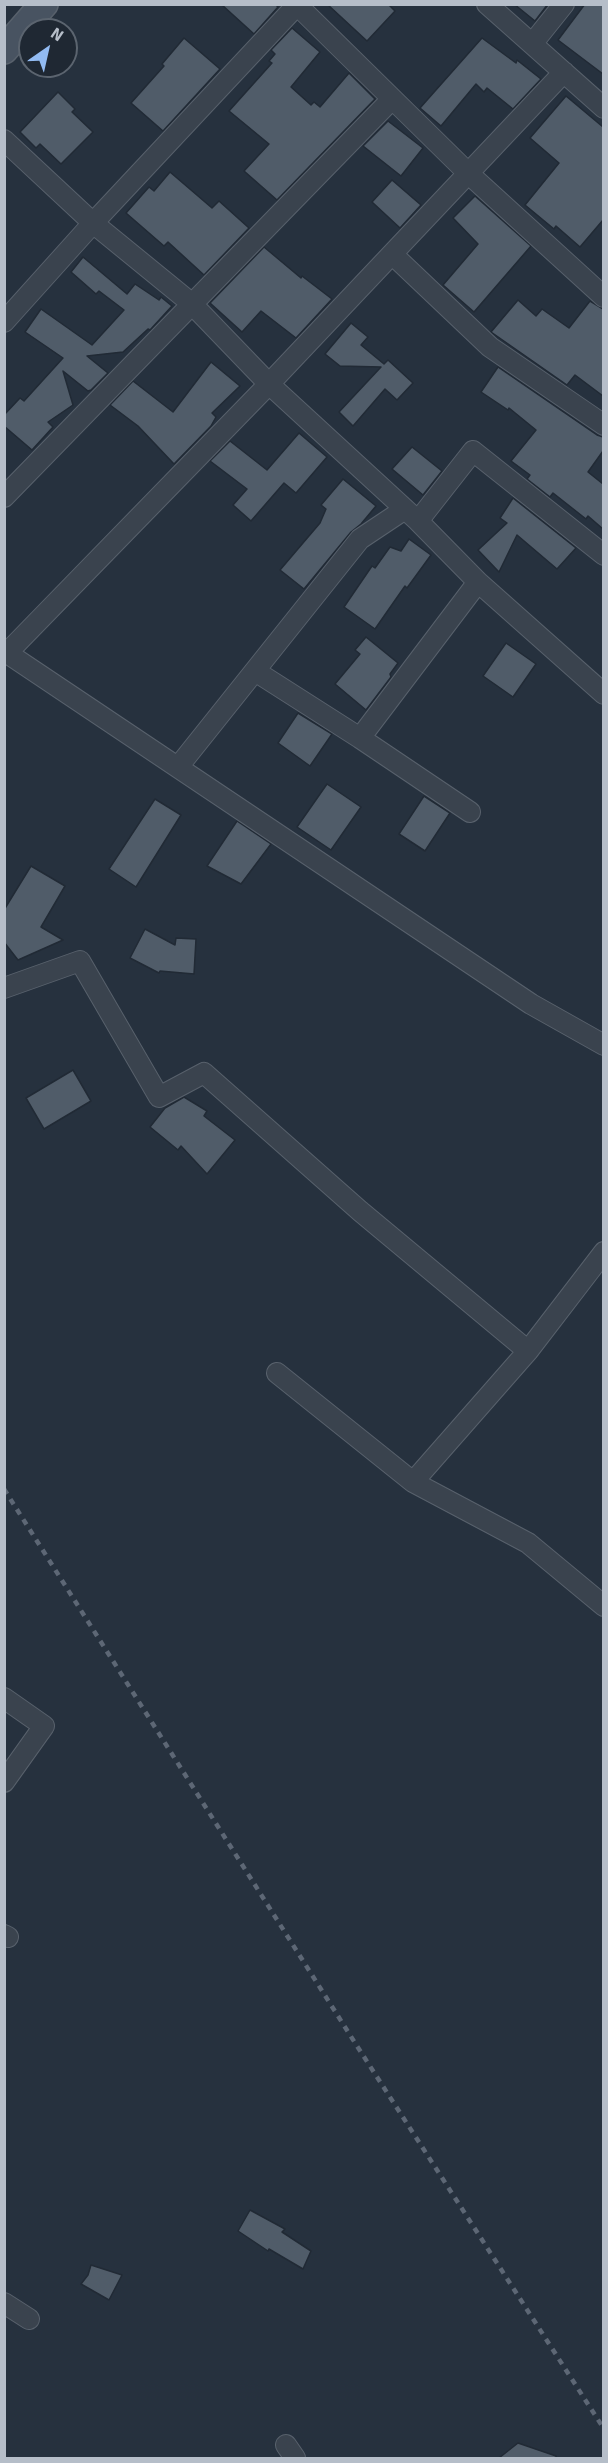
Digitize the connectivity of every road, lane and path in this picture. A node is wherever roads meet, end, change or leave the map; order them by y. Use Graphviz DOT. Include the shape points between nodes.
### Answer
graph roads {
  1 [pos="44,4"];
  2 [pos="487,4"];
  3 [pos="564,4"];
  4 [pos="298,5"];
  5 [pos="8,36"];
  6 [pos="532,44"];
  7 [pos="564,72"];
  8 [pos="391,100"];
  9 [pos="603,108"];
  10 [pos="4,140"];
  11 [pos="469,174"];
  12 [pos="93,223"];
  13 [pos="392,254"];
  14 [pos="603,297"];
  15 [pos="191,303"];
  16 [pos="4,322"];
  17 [pos="269,384"];
  18 [pos="603,425"];
  19 [pos="4,497"];
  20 [pos="411,515"];
  21 [pos="603,555"];
  22 [pos="478,582"];
  23 [pos="6,652"];
  24 [pos="255,671"];
  25 [pos="603,694"];
  26 [pos="360,738"];
  27 [pos="178,767"];
  28 [pos="470,812"];
  29 [pos="4,988"];
  30 [pos="603,1046"];
  31 [pos="603,1252"];
  32 [pos="528,1351"];
  33 [pos="277,1373"];
  34 [pos="413,1482"];
  35 [pos="603,1606"];
  36 [pos="4,1698"];
  37 [pos="4,1782"];
  38 [pos="4,2303"];
  39 [pos="29,2319"];
  1 -- 5 [label="street"];
  2 -- 6 [label="street"];
  3 -- 6 [label="street"];
  4 -- 8 [label="street"];
  4 -- 12 [label="street"];
  6 -- 7 [label="street"];
  7 -- 9 [label="street"];
  7 -- 11 [label="street"];
  8 -- 11 [label="street"];
  8 -- 15 [label="street"];
  10 -- 12 [label="street"];
  11 -- 13 [label="street"];
  11 -- 14 [label="street"];
  12 -- 15 [label="street"];
  12 -- 16 [label="street"];
  13 -- 17 [label="street"];
  13 -- 18 [label="street" via="490,347"];
  15 -- 17 [label="street"];
  15 -- 19 [label="street"];
  17 -- 20 [label="street"];
  17 -- 23 [label="street"];
  20 -- 21 [label="street" via="473,451"];
  20 -- 22 [label="street"];
  20 -- 24 [label="street" via="360,540"];
  22 -- 25 [label="street"];
  22 -- 26 [label="street"];
  23 -- 27 [label="street"];
  24 -- 26 [label="street"];
  24 -- 27 [label="street"];
  26 -- 28 [label="street"];
  27 -- 30 [label="street" via="531,1004"];
  29 -- 32 [label="street" via="80,960 159,1097 204,1073 360,1211"];
  31 -- 32 [label="street"];
  32 -- 34 [label="street"];
  33 -- 34 [label="street"];
  34 -- 35 [label="street" via="528,1543"];
  36 -- 37 [label="street" via="44,1726"];
  38 -- 39 [label="street"];
}
